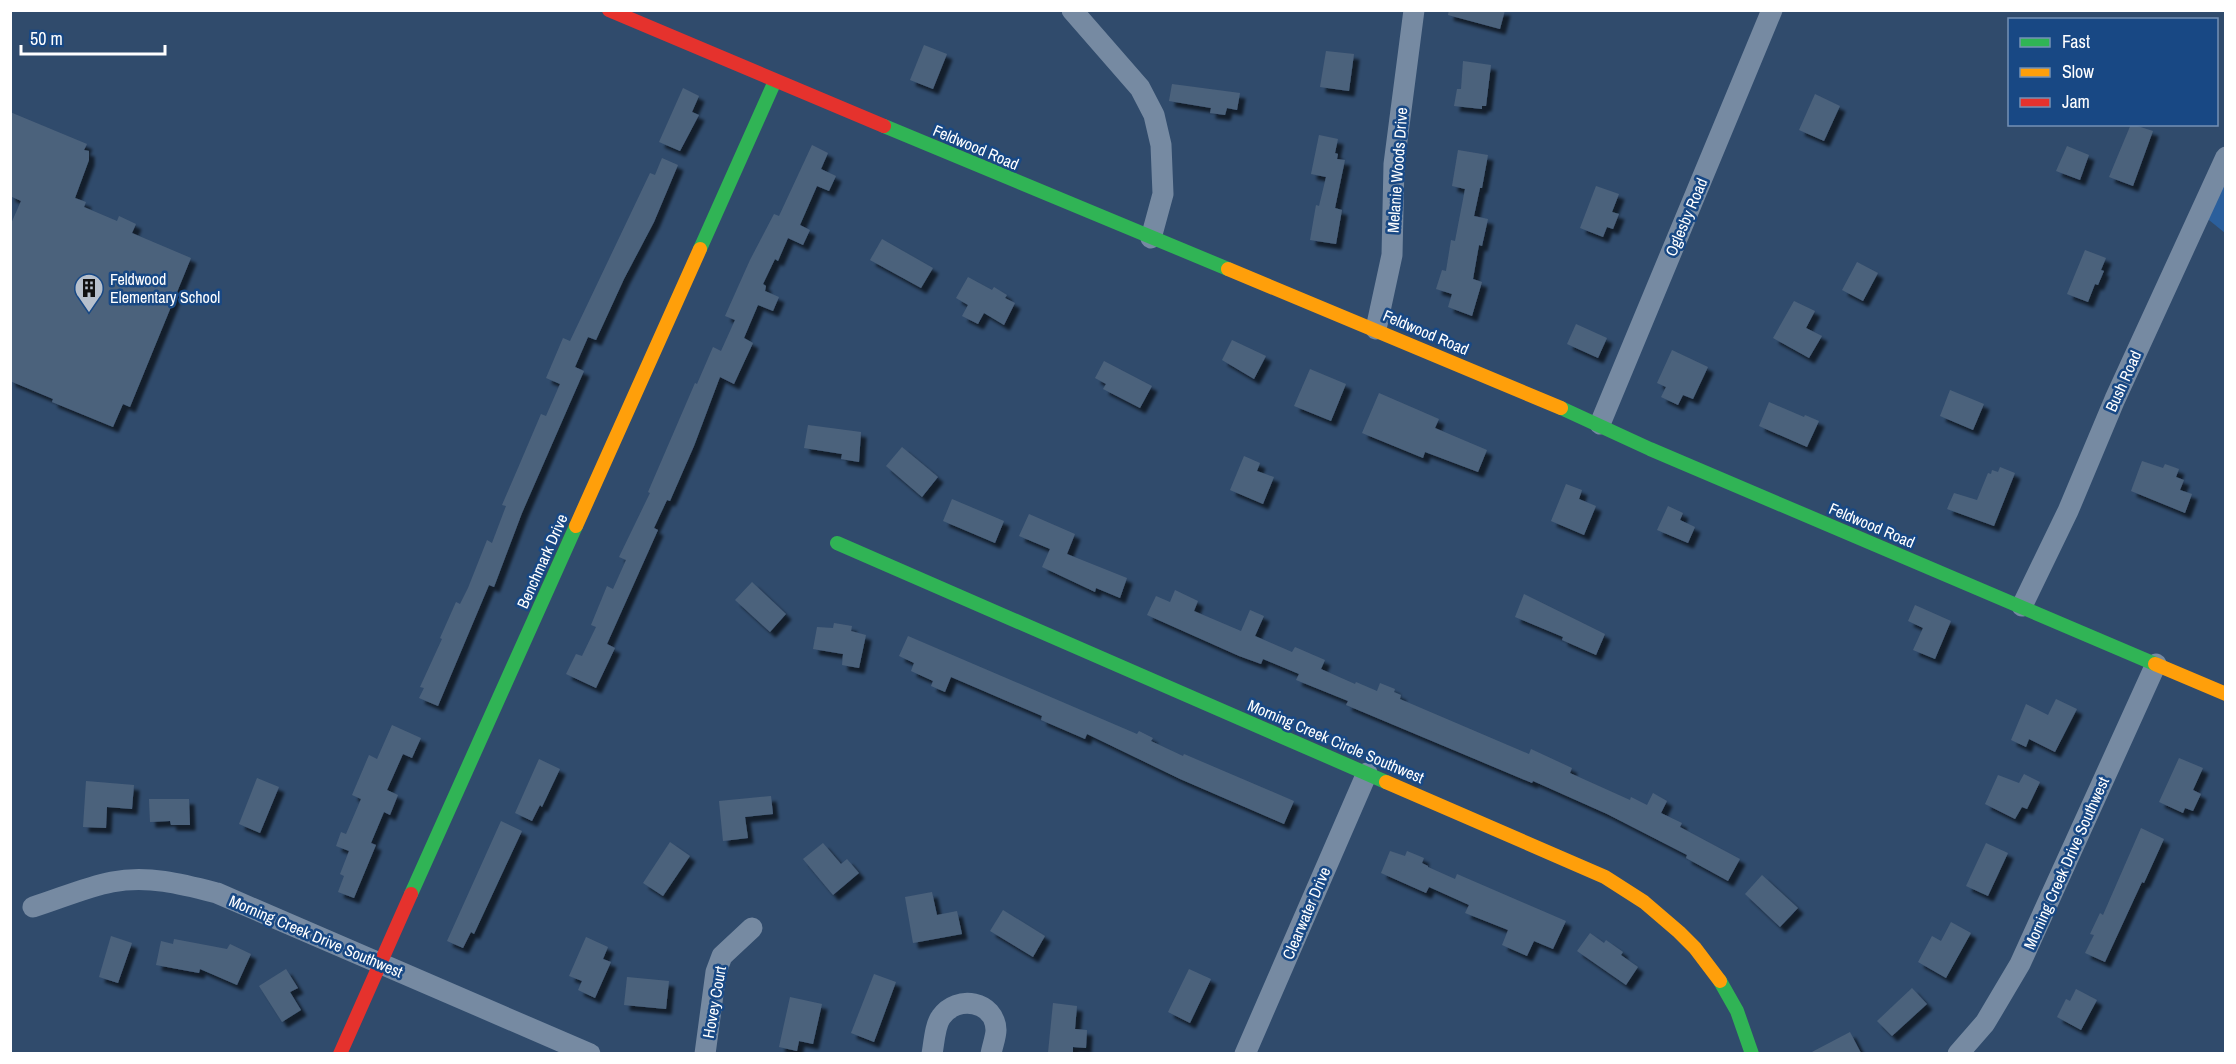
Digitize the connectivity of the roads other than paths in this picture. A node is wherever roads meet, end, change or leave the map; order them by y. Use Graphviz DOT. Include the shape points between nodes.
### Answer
graph roads {
  1 [pos="609,10"];
  2 [pos="1072,10"];
  3 [pos="1414,10"];
  4 [pos="1772,10"];
  5 [pos="775,81"];
  6 [pos="2226,157"];
  7 [pos="1151,238"];
  8 [pos="1376,329"];
  9 [pos="1600,424"];
  10 [pos="837,543"];
  11 [pos="2022,606"];
  12 [pos="2156,664"];
  13 [pos="2226,694"];
  14 [pos="1367,773"];
  15 [pos="33,907"];
  16 [pos="752,928"];
  17 [pos="380,963"];
  18 [pos="340,1053"];
  19 [pos="590,1053"];
  20 [pos="705,1053"];
  21 [pos="932,1053"];
  22 [pos="991,1053"];
  23 [pos="1245,1053"];
  24 [pos="1752,1053"];
  25 [pos="1958,1053"];
  1 -- 5 [label="street, Feldwood Road"];
  2 -- 7 [label="street" via="1140,88 1154,115 1161,145 1163,194"];
  3 -- 8 [label="street, Melanie Woods Drive" via="1394,164 1392,255"];
  4 -- 9 [label="street, Oglesby Road"];
  5 -- 7 [label="street, Feldwood Road"];
  5 -- 17 [label="street, Benchmark Drive"];
  6 -- 11 [label="street, Bush Road"];
  7 -- 8 [label="street, Feldwood Road"];
  8 -- 9 [label="street, Feldwood Road"];
  9 -- 11 [label="street, Feldwood Road" via="1650,449"];
  10 -- 14 [label="street, Morning Creek Circle Southwest"];
  11 -- 12 [label="street, Feldwood Road"];
  12 -- 13 [label="street, Feldwood Road"];
  12 -- 25 [label="street, Morning Creek Drive Southwest" via="2020,964 1985,1023"];
  14 -- 23 [label="street, Clearwater Drive"];
  14 -- 24 [label="street, Morning Creek Circle Southwest" via="1605,877 1640,897 1671,922 1708,963 1735,1006"];
  15 -- 17 [label="street, Morning Creek Drive Southwest" via="112,882 175,882 217,893"];
  16 -- 20 [label="street, Hovey Court" via="722,956 716,972"];
  17 -- 18 [label="street, Benchmark Drive"];
  17 -- 19 [label="street, Morning Creek Drive Southwest"];
  21 -- 22 [label="street" via="940,1018 955,1004 973,1002 989,1012 996,1030"];
}
